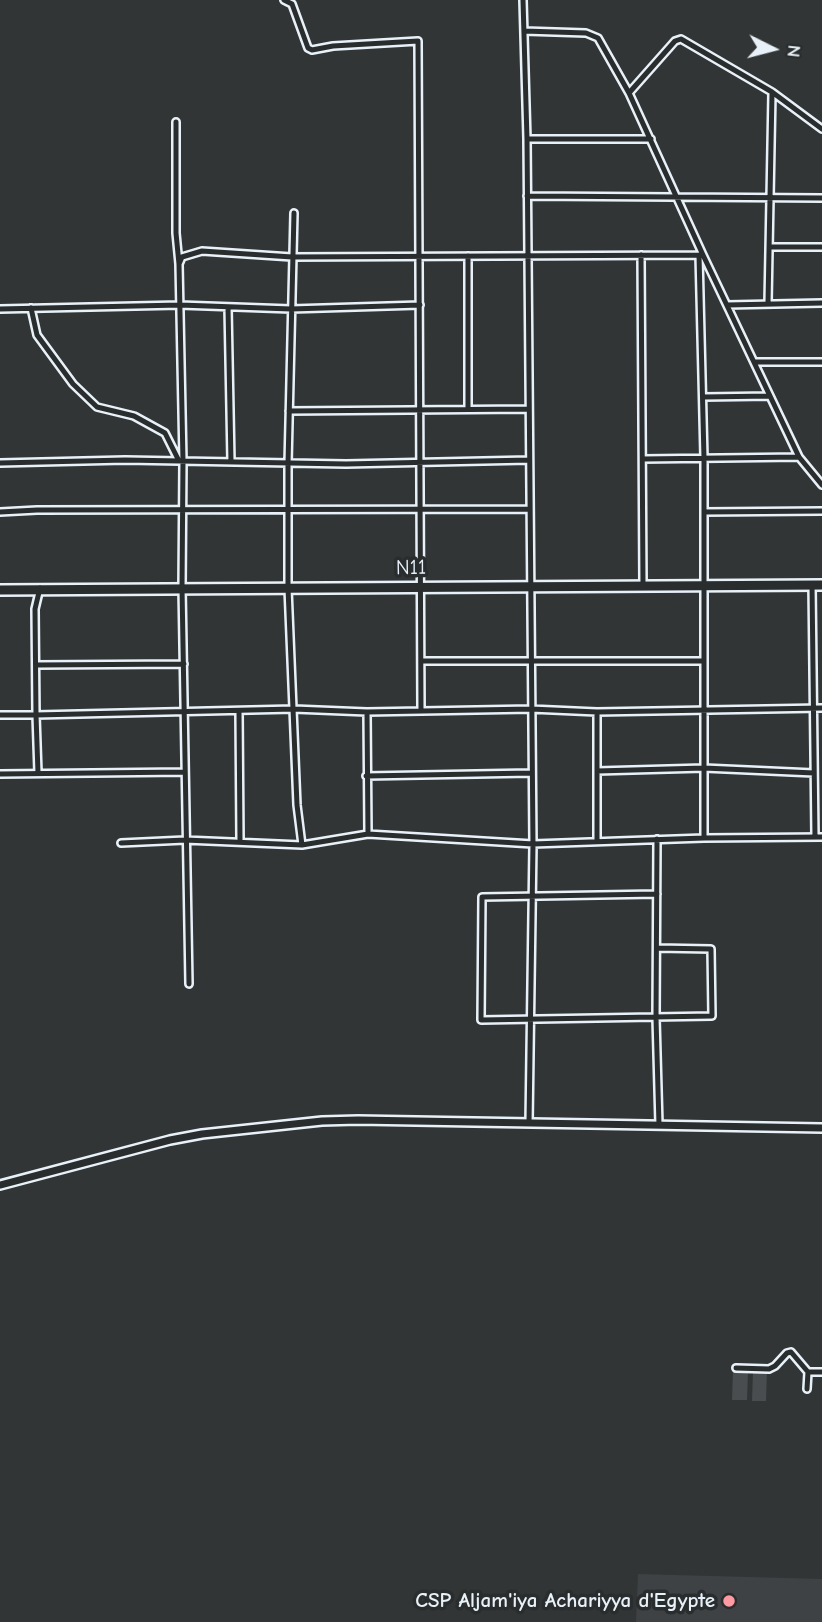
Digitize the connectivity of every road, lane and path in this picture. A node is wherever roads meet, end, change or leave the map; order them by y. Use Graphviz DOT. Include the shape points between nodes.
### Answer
graph roads {
  1 [pos="284,0"];
  2 [pos="523,0"];
  3 [pos="524,30"];
  4 [pos="772,92"];
  5 [pos="629,93"];
  6 [pos="176,122"];
  7 [pos="822,129"];
  8 [pos="527,139"];
  9 [pos="651,139"];
  10 [pos="527,196"];
  11 [pos="678,197"];
  12 [pos="770,197"];
  13 [pos="822,198"];
  14 [pos="293,212"];
  15 [pos="770,247"];
  16 [pos="822,247"];
  17 [pos="642,255"];
  18 [pos="701,255"];
  19 [pos="468,256"];
  20 [pos="528,256"];
  21 [pos="292,257"];
  22 [pos="419,257"];
  23 [pos="179,264"];
  24 [pos="768,303"];
  25 [pos="822,303"];
  26 [pos="180,305"];
  27 [pos="420,305"];
  28 [pos="727,305"];
  29 [pos="228,307"];
  30 [pos="31,308"];
  31 [pos="0,309"];
  32 [pos="291,309"];
  33 [pos="754,362"];
  34 [pos="822,362"];
  35 [pos="770,396"];
  36 [pos="704,397"];
  37 [pos="468,409"];
  38 [pos="529,409"];
  39 [pos="420,410"];
  40 [pos="289,411"];
  41 [pos="799,457"];
  42 [pos="704,458"];
  43 [pos="643,459"];
  44 [pos="529,460"];
  45 [pos="181,461"];
  46 [pos="421,461"];
  47 [pos="231,462"];
  48 [pos="0,463"];
  49 [pos="288,464"];
  50 [pos="822,485"];
  51 [pos="181,509"];
  52 [pos="289,509"];
  53 [pos="421,509"];
  54 [pos="529,509"];
  55 [pos="822,511"];
  56 [pos="0,512"];
  57 [pos="704,512"];
  58 [pos="704,584"];
  59 [pos="817,584"];
  60 [pos="530,585"];
  61 [pos="643,585"];
  62 [pos="421,586"];
  63 [pos="40,588"];
  64 [pos="181,588"];
  65 [pos="288,588"];
  66 [pos="0,590"];
  67 [pos="421,661"];
  68 [pos="704,661"];
  69 [pos="531,662"];
  70 [pos="184,664"];
  71 [pos="36,665"];
  72 [pos="813,708"];
  73 [pos="822,708"];
  74 [pos="294,709"];
  75 [pos="531,709"];
  76 [pos="704,709"];
  77 [pos="239,710"];
  78 [pos="421,711"];
  79 [pos="185,712"];
  80 [pos="367,712"];
  81 [pos="597,712"];
  82 [pos="0,715"];
  83 [pos="36,715"];
  84 [pos="704,768"];
  85 [pos="597,771"];
  86 [pos="185,772"];
  87 [pos="38,773"];
  88 [pos="531,773"];
  89 [pos="814,773"];
  90 [pos="0,774"];
  91 [pos="366,776"];
  92 [pos="368,834"];
  93 [pos="819,837"];
  94 [pos="704,838"];
  95 [pos="657,839"];
  96 [pos="185,840"];
  97 [pos="240,841"];
  98 [pos="597,841"];
  99 [pos="121,843"];
  100 [pos="533,844"];
  101 [pos="302,845"];
  102 [pos="657,894"];
  103 [pos="532,895"];
  104 [pos="657,948"];
  105 [pos="188,984"];
  106 [pos="656,1018"];
  107 [pos="530,1020"];
  108 [pos="529,1123"];
  109 [pos="659,1125"];
  110 [pos="822,1128"];
  111 [pos="0,1185"];
  112 [pos="736,1368"];
  113 [pos="808,1372"];
  114 [pos="822,1373"];
  115 [pos="807,1389"];
  1 -- 22 [label="street" via="292,4 312,50 418,41"];
  2 -- 3 [label="street"];
  3 -- 5 [label="street" via="598,38"];
  3 -- 8 [label="street"];
  4 -- 5 [label="street" via="678,39"];
  4 -- 7 [label="street"];
  4 -- 12 [label="street"];
  5 -- 9 [label="street"];
  6 -- 23 [label="street"];
  8 -- 9 [label="street"];
  8 -- 10 [label="street"];
  9 -- 11 [label="street"];
  10 -- 11 [label="street"];
  10 -- 20 [label="street"];
  11 -- 12 [label="street"];
  11 -- 18 [label="street"];
  12 -- 13 [label="street"];
  12 -- 15 [label="street"];
  14 -- 21 [label="street"];
  15 -- 16 [label="street"];
  15 -- 24 [label="street"];
  17 -- 18 [label="street"];
  17 -- 20 [label="street"];
  17 -- 43 [label="street"];
  18 -- 28 [label="street"];
  18 -- 36 [label="street"];
  19 -- 20 [label="street"];
  19 -- 22 [label="street"];
  19 -- 37 [label="street"];
  20 -- 38 [label="street"];
  21 -- 22 [label="street"];
  21 -- 23 [label="street" via="202,251 182,257"];
  21 -- 32 [label="street"];
  22 -- 27 [label="street"];
  23 -- 26 [label="street"];
  24 -- 25 [label="street"];
  24 -- 28 [label="street"];
  26 -- 29 [label="street"];
  26 -- 30 [label="street"];
  26 -- 45 [label="street"];
  27 -- 32 [label="street"];
  27 -- 39 [label="street"];
  28 -- 33 [label="street"];
  29 -- 32 [label="street"];
  29 -- 47 [label="street"];
  30 -- 31 [label="street"];
  30 -- 45 [label="street" via="37,335 73,384 97,407 134,416 164,433"];
  32 -- 40 [label="street"];
  33 -- 34 [label="street"];
  33 -- 35 [label="street"];
  35 -- 36 [label="street"];
  35 -- 41 [label="street"];
  36 -- 42 [label="street"];
  37 -- 38 [label="street"];
  37 -- 39 [label="street"];
  38 -- 44 [label="street"];
  39 -- 40 [label="street"];
  39 -- 46 [label="street"];
  40 -- 49 [label="street"];
  41 -- 42 [label="street"];
  41 -- 50 [label="street"];
  42 -- 43 [label="street"];
  42 -- 57 [label="street"];
  43 -- 61 [label="street"];
  44 -- 46 [label="street"];
  44 -- 54 [label="street"];
  45 -- 47 [label="street"];
  45 -- 48 [label="street"];
  45 -- 51 [label="street"];
  46 -- 49 [label="street"];
  46 -- 53 [label="street"];
  47 -- 49 [label="street"];
  49 -- 52 [label="street"];
  51 -- 52 [label="street"];
  51 -- 56 [label="street"];
  51 -- 64 [label="street"];
  52 -- 53 [label="street"];
  52 -- 65 [label="street"];
  53 -- 54 [label="street"];
  53 -- 62 [label="street"];
  54 -- 60 [label="street"];
  55 -- 57 [label="street"];
  57 -- 58 [label="street"];
  58 -- 59 [label="main road, N11"];
  58 -- 61 [label="main road, N11"];
  58 -- 68 [label="street"];
  59 -- 72 [label="street"];
  60 -- 61 [label="main road, N11"];
  60 -- 62 [label="main road, N11"];
  60 -- 69 [label="street"];
  62 -- 65 [label="main road, N11"];
  62 -- 67 [label="street"];
  63 -- 64 [label="main road, N11"];
  63 -- 66 [label="main road, N11"];
  63 -- 71 [label="street" via="34,609"];
  64 -- 65 [label="main road, N11"];
  64 -- 70 [label="street"];
  65 -- 74 [label="street"];
  67 -- 69 [label="street"];
  67 -- 78 [label="street"];
  68 -- 69 [label="street"];
  68 -- 76 [label="street"];
  69 -- 75 [label="street"];
  70 -- 71 [label="street"];
  70 -- 79 [label="street"];
  71 -- 83 [label="street"];
  72 -- 73 [label="street"];
  72 -- 76 [label="street"];
  72 -- 89 [label="street"];
  74 -- 77 [label="street"];
  74 -- 80 [label="street"];
  74 -- 101 [label="street"];
  75 -- 78 [label="street"];
  75 -- 81 [label="street"];
  75 -- 88 [label="street"];
  76 -- 81 [label="street"];
  76 -- 84 [label="street"];
  77 -- 79 [label="street"];
  77 -- 97 [label="street"];
  78 -- 80 [label="street"];
  79 -- 83 [label="street"];
  79 -- 86 [label="street"];
  80 -- 91 [label="street"];
  81 -- 85 [label="street"];
  82 -- 83 [label="street"];
  83 -- 87 [label="street"];
  84 -- 85 [label="street"];
  84 -- 89 [label="street"];
  84 -- 94 [label="street"];
  85 -- 98 [label="street"];
  86 -- 87 [label="street"];
  86 -- 96 [label="street"];
  87 -- 90 [label="street"];
  88 -- 91 [label="street"];
  88 -- 100 [label="street"];
  89 -- 93 [label="street"];
  91 -- 92 [label="street"];
  92 -- 100 [label="street"];
  92 -- 101 [label="street"];
  93 -- 94 [label="street"];
  94 -- 95 [label="street"];
  95 -- 98 [label="street"];
  95 -- 102 [label="street"];
  96 -- 97 [label="street"];
  96 -- 99 [label="street"];
  96 -- 105 [label="street"];
  97 -- 101 [label="street"];
  98 -- 100 [label="street"];
  100 -- 103 [label="street"];
  102 -- 103 [label="street"];
  102 -- 104 [label="street"];
  103 -- 107 [label="street"];
  103 -- 107 [label="street" via="482,897 481,1020"];
  104 -- 106 [label="street"];
  104 -- 106 [label="street" via="711,949 712,1016"];
  106 -- 107 [label="street"];
  106 -- 109 [label="street"];
  107 -- 108 [label="street"];
  108 -- 109 [label="street"];
  108 -- 111 [label="street" via="358,1120 202,1134"];
  109 -- 110 [label="street"];
  112 -- 113 [label="street" via="769,1369 791,1352"];
  113 -- 114 [label="street"];
  113 -- 115 [label="street"];
}
